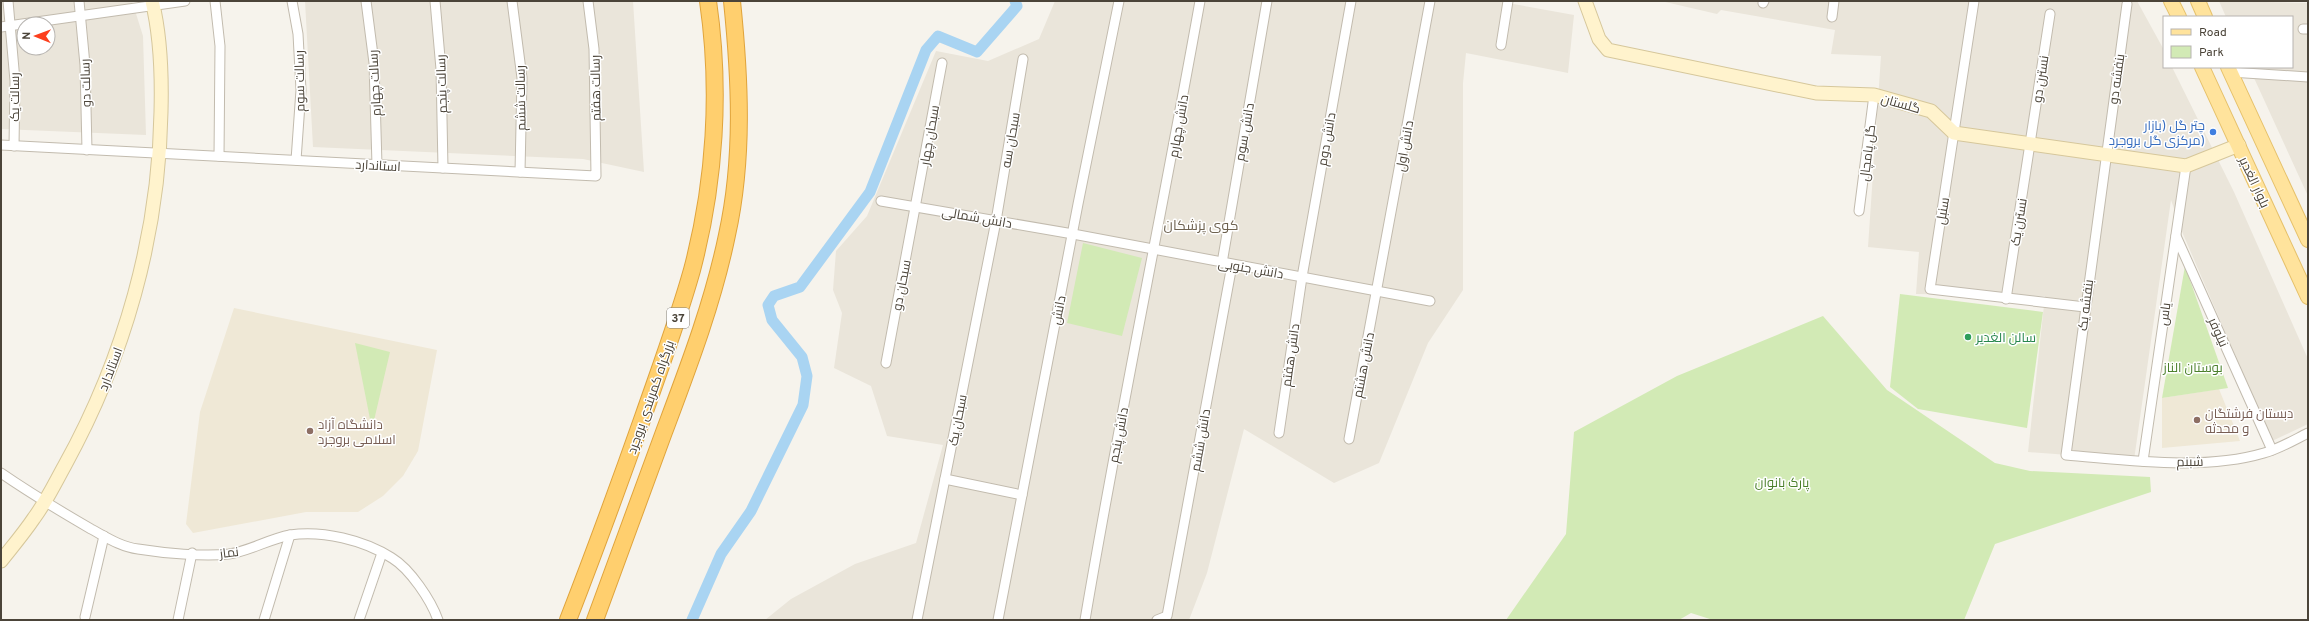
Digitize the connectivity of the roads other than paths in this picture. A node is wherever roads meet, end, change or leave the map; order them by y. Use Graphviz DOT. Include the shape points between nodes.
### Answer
graph roads {
  1 [pos="8,1"];
  2 [pos="79,1"];
  3 [pos="185,1"];
  4 [pos="215,1"];
  5 [pos="292,1"];
  6 [pos="366,1"];
  7 [pos="435,1"];
  8 [pos="512,1"];
  9 [pos="588,1"];
  10 [pos="708,1"];
  11 [pos="732,1"];
  12 [pos="1119,1"];
  13 [pos="1200,1"];
  14 [pos="1267,1"];
  15 [pos="1351,1"];
  16 [pos="1430,1"];
  17 [pos="1508,1"];
  18 [pos="1585,1"];
  19 [pos="1834,1"];
  20 [pos="1974,1"];
  21 [pos="2171,1"];
  22 [pos="2198,1"];
  23 [pos="153,3"];
  24 [pos="2127,4"];
  25 [pos="2050,14"];
  26 [pos="82,15"];
  27 [pos="2178,16"];
  28 [pos="2202,16"];
  29 [pos="1832,17"];
  30 [pos="12,25"];
  31 [pos="1,27"];
  32 [pos="1501,45"];
  33 [pos="1023,59"];
  34 [pos="942,63"];
  35 [pos="2202,68"];
  36 [pos="2229,70"];
  37 [pos="2308,76"];
  38 [pos="1874,95"];
  39 [pos="1954,133"];
  40 [pos="2030,144"];
  41 [pos="1,145"];
  42 [pos="2239,145"];
  43 [pos="14,146"];
  44 [pos="86,150"];
  45 [pos="160,154"];
  46 [pos="2106,154"];
  47 [pos="220,156"];
  48 [pos="296,160"];
  49 [pos="377,165"];
  50 [pos="2186,166"];
  51 [pos="443,168"];
  52 [pos="520,172"];
  53 [pos="596,176"];
  54 [pos="881,201"];
  55 [pos="916,207"];
  56 [pos="1859,211"];
  57 [pos="996,220"];
  58 [pos="1073,234"];
  59 [pos="2176,236"];
  60 [pos="2308,240"];
  61 [pos="1155,250"];
  62 [pos="1222,263"];
  63 [pos="1232,265"];
  64 [pos="1302,277"];
  65 [pos="1378,291"];
  66 [pos="2308,297"];
  67 [pos="2006,299"];
  68 [pos="1430,301"];
  69 [pos="2085,307"];
  70 [pos="886,363"];
  71 [pos="2308,433"];
  72 [pos="1279,434"];
  73 [pos="1349,439"];
  74 [pos="2272,450"];
  75 [pos="2066,455"];
  76 [pos="2143,462"];
  77 [pos="1,473"];
  78 [pos="945,479"];
  79 [pos="1022,495"];
  80 [pos="44,502"];
  81 [pos="290,535"];
  82 [pos="104,536"];
  83 [pos="382,552"];
  84 [pos="192,553"];
  85 [pos="1,561"];
  86 [pos="85,617"];
  87 [pos="178,620"];
  88 [pos="264,620"];
  89 [pos="359,620"];
  90 [pos="438,620"];
  91 [pos="568,620"];
  92 [pos="596,620"];
  93 [pos="917,620"];
  94 [pos="998,620"];
  95 [pos="1086,620"];
  96 [pos="1157,620"];
  1 -- 30 [label="street, رسالت یک"];
  2 -- 26 [label="street, رسالت دو"];
  3 -- 23 [label="street"];
  4 -- 47 [label="street" via="220,46"];
  5 -- 48 [label="street, رسالت سوم" via="298,34 301,90"];
  6 -- 49 [label="street, رسالت چهارم" via="374,63"];
  7 -- 51 [label="street, رسالت پنجم" via="442,69"];
  8 -- 52 [label="street, رسالت ششم" via="522,78"];
  9 -- 53 [label="street, رسالت هفتم" via="594,49"];
  10 -- 91 [label="highway, بزرگراه کمربندی بروجرد / 37" via="714,64 715,122 710,175 692,268 681,309"];
  11 -- 92 [label="highway, بزرگراه کمربندی بروجرد / 37" via="740,95 738,148 727,234 716,282 685,376"];
  12 -- 58 [label="street, دانش"];
  13 -- 61 [label="street, دانش چهارم"];
  14 -- 62 [label="street, دانش سوم"];
  15 -- 64 [label="street, دانش دوم"];
  16 -- 65 [label="street, دانش اول"];
  17 -- 32 [label="street"];
  18 -- 38 [label="street, گلستان" via="1599,39 1608,50 1816,93"];
  19 -- 29 [label="street"];
  20 -- 39 [label="street, سنبل"];
  21 -- 27 [label="main road"];
  22 -- 28 [label="main road"];
  23 -- 26 [label="street"];
  23 -- 45 [label="street, استاندارد" via="162,71"];
  24 -- 46 [label="street, بنفشه دو"];
  25 -- 40 [label="street, نسترن دو"];
  26 -- 30 [label="street"];
  26 -- 44 [label="street, رسالت دو"];
  30 -- 31 [label="street"];
  30 -- 43 [label="street, رسالت یک" via="15,81"];
  33 -- 57 [label="street, سبحان سه"];
  34 -- 55 [label="street, سبحان چهار"];
  35 -- 42 [label="main road, بلوار الغدیر"];
  36 -- 37 [label="street"];
  36 -- 60 [label="main road, بلوار الغدیر"];
  38 -- 39 [label="street, گلستان" via="1931,111"];
  38 -- 56 [label="street, گل پامچال"];
  39 -- 40 [label="street"];
  39 -- 67 [label="street, سنبل" via="1930,289"];
  40 -- 46 [label="street"];
  40 -- 67 [label="street, نسترن یک"];
  41 -- 43 [label="street, استاندارد"];
  42 -- 50 [label="street"];
  42 -- 66 [label="main road, بلوار الغدیر"];
  43 -- 44 [label="street, استاندارد"];
  44 -- 45 [label="street, استاندارد"];
  45 -- 47 [label="street, استاندارد"];
  45 -- 80 [label="street, استاندارد" via="150,231 118,348 96,405"];
  46 -- 50 [label="street"];
  46 -- 69 [label="street, بنفشه یک"];
  47 -- 48 [label="street, استاندارد"];
  48 -- 49 [label="street, استاندارد"];
  49 -- 51 [label="street, استاندارد"];
  50 -- 59 [label="street, یاس"];
  51 -- 52 [label="street, استاندارد"];
  52 -- 53 [label="street, استاندارد"];
  54 -- 55 [label="street, دانش شمالی"];
  55 -- 57 [label="street, دانش شمالی"];
  55 -- 70 [label="street, سبحان دو"];
  57 -- 58 [label="street, دانش شمالی"];
  57 -- 78 [label="street, سبحان یک"];
  58 -- 61 [label="street, دانش جنوبی"];
  58 -- 79 [label="street, دانش"];
  59 -- 74 [label="street, نیلوفر"];
  59 -- 76 [label="street, یاس"];
  61 -- 62 [label="street, دانش جنوبی"];
  61 -- 95 [label="street, دانش پنجم" via="1115,445"];
  62 -- 63 [label="street, دانش جنوبی"];
  63 -- 64 [label="street, دانش جنوبی"];
  63 -- 96 [label="street, دانش ششم" via="1168,616"];
  64 -- 65 [label="street, دانش جنوبی"];
  64 -- 72 [label="street, دانش هفتم"];
  65 -- 68 [label="street, دانش جنوبی"];
  65 -- 73 [label="street, دانش هشتم"];
  67 -- 69 [label="street"];
  69 -- 75 [label="street, بنفشه یک"];
  71 -- 74 [label="street, شبنم"];
  74 -- 76 [label="street, شبنم" via="2242,458 2214,461"];
  75 -- 76 [label="street, شبنم"];
  77 -- 80 [label="street, نماز"];
  78 -- 79 [label="street"];
  78 -- 93 [label="street, سبحان یک"];
  79 -- 94 [label="street, دانش"];
  80 -- 82 [label="street, نماز"];
  80 -- 85 [label="street, استاندارد"];
  81 -- 83 [label="street, نماز" via="310,534 336,538"];
  81 -- 84 [label="street, نماز" via="229,554"];
  81 -- 88 [label="street"];
  82 -- 84 [label="street, نماز" via="137,549"];
  82 -- 86 [label="street"];
  83 -- 89 [label="street"];
  83 -- 90 [label="street, نماز" via="393,558 417,583 434,608"];
  84 -- 87 [label="street"];
}
